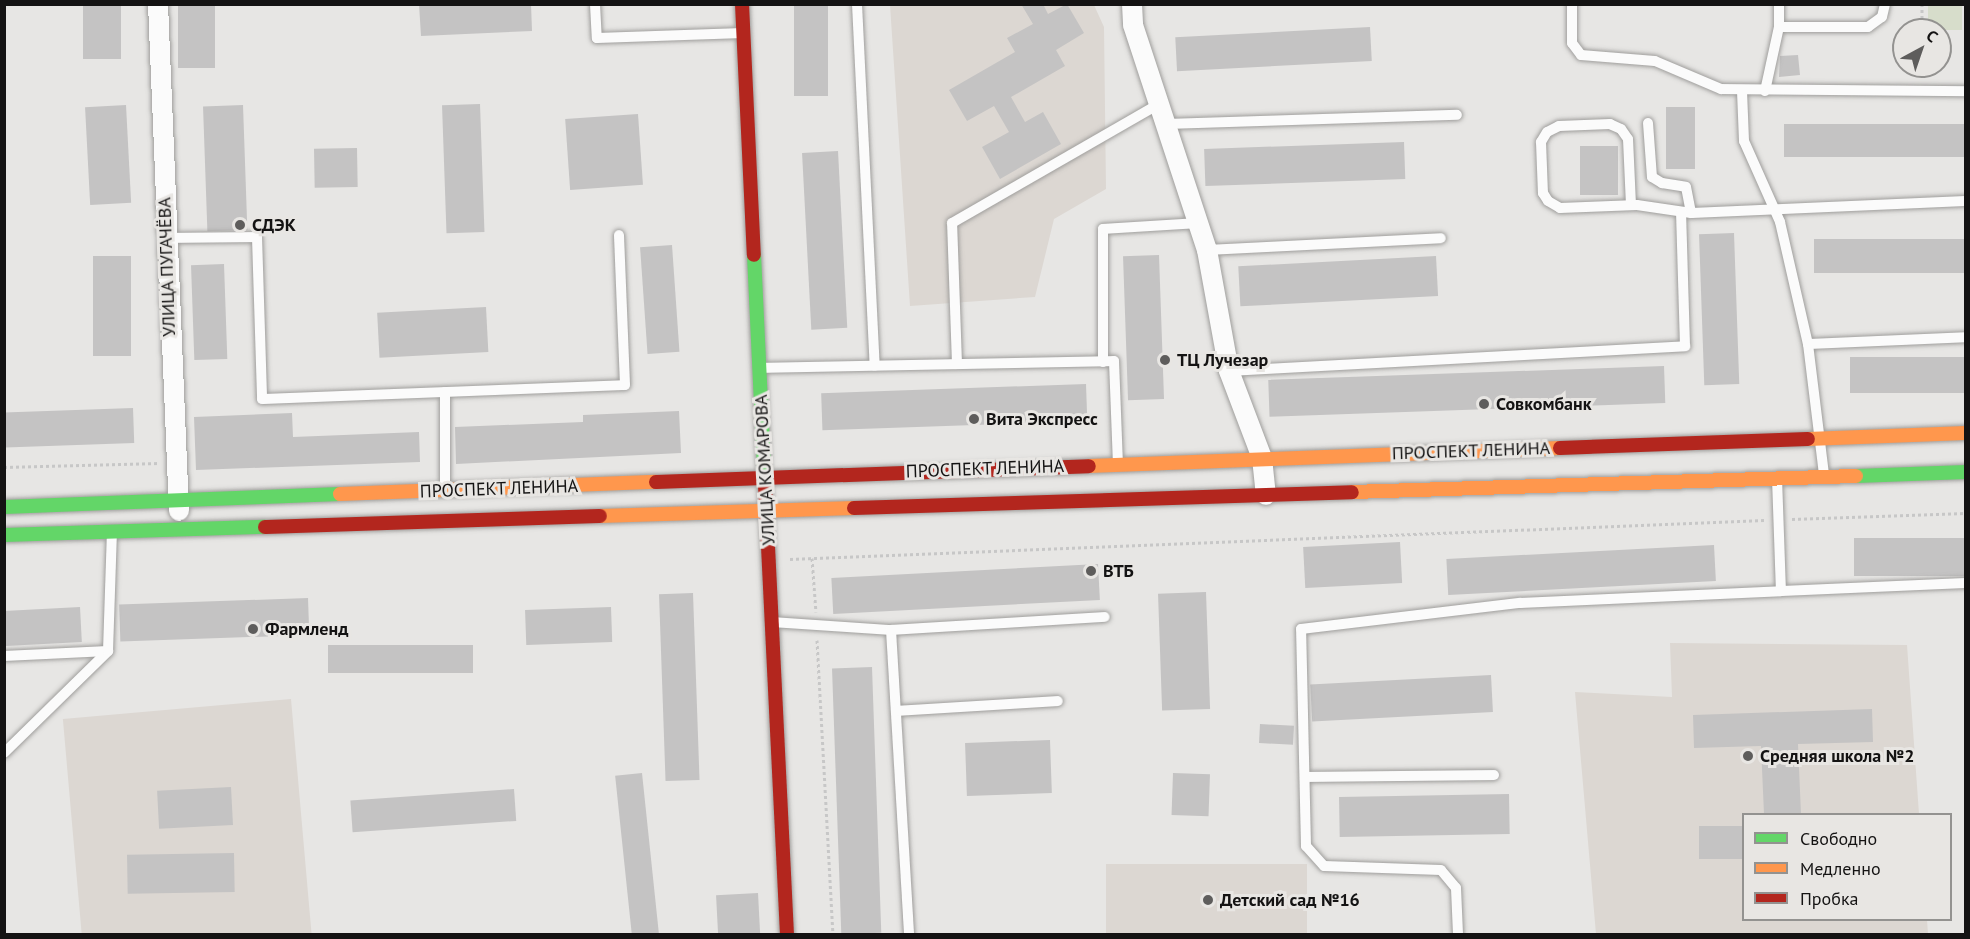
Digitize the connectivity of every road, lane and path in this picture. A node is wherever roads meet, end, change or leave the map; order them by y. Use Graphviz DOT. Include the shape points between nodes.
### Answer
graph roads {
  1 [pos="158,4"];
  2 [pos="595,4"];
  3 [pos="742,4"];
  4 [pos="857,4"];
  5 [pos="1132,4"];
  6 [pos="1572,4"];
  7 [pos="1779,4"];
  8 [pos="1885,4"];
  9 [pos="1779,27"];
  10 [pos="744,33"];
  11 [pos="1742,91"];
  12 [pos="1765,91"];
  13 [pos="1965,91"];
  14 [pos="1159,104"];
  15 [pos="1457,115"];
  16 [pos="1648,123"];
  17 [pos="1166,124"];
  18 [pos="1965,201"];
  19 [pos="1631,205"];
  20 [pos="1776,210"];
  21 [pos="1686,213"];
  22 [pos="1198,223"];
  23 [pos="619,235"];
  24 [pos="165,238"];
  25 [pos="1441,238"];
  26 [pos="1207,250"];
  27 [pos="1965,337"];
  28 [pos="1808,344"];
  29 [pos="1103,362"];
  30 [pos="957,364"];
  31 [pos="876,366"];
  32 [pos="760,368"];
  33 [pos="1229,371"];
  34 [pos="445,392"];
  35 [pos="1965,433"];
  36 [pos="1822,438"];
  37 [pos="1262,458"];
  38 [pos="176,462"];
  39 [pos="1118,464"];
  40 [pos="4,466"];
  41 [pos="1965,472"];
  42 [pos="1824,477"];
  43 [pos="765,478"];
  44 [pos="1777,478"];
  45 [pos="446,491"];
  46 [pos="1266,495"];
  47 [pos="178,501"];
  48 [pos="4,507"];
  49 [pos="767,511"];
  50 [pos="1965,513"];
  51 [pos="1778,519"];
  52 [pos="180,530"];
  53 [pos="112,532"];
  54 [pos="4,536"];
  55 [pos="812,558"];
  56 [pos="789,560"];
  57 [pos="1965,583"];
  58 [pos="1781,591"];
  59 [pos="1105,617"];
  60 [pos="772,621"];
  61 [pos="817,625"];
  62 [pos="891,630"];
  63 [pos="108,651"];
  64 [pos="4,656"];
  65 [pos="1058,701"];
  66 [pos="896,711"];
  67 [pos="4,753"];
  68 [pos="1494,775"];
  69 [pos="1307,777"];
  70 [pos="787,934"];
  71 [pos="833,934"];
  72 [pos="909,934"];
  73 [pos="1458,934"];
  1 -- 24 [label="street, УЛИЦА ПУГАЧЁВА"];
  2 -- 10 [label="lane" via="597,38"];
  3 -- 10 [label="street, УЛИЦА КОМАРОВА"];
  4 -- 31 [label="lane"];
  5 -- 14 [label="street" via="1133,25"];
  6 -- 11 [label="lane" via="1572,43 1581,56 1655,61 1709,85"];
  7 -- 9 [label="lane"];
  8 -- 9 [label="lane" via="1882,17 1868,27"];
  9 -- 12 [label="lane"];
  10 -- 32 [label="street, УЛИЦА КОМАРОВА"];
  11 -- 12 [label="lane"];
  11 -- 20 [label="lane" via="1744,141"];
  12 -- 13 [label="lane"];
  14 -- 17 [label="street"];
  14 -- 30 [label="lane" via="952,223"];
  15 -- 17 [label="lane"];
  16 -- 21 [label="lane" via="1652,177 1686,187"];
  17 -- 22 [label="street"];
  18 -- 20 [label="lane"];
  19 -- 19 [label="lane" via="1560,208 1548,201 1543,193 1541,142 1547,132 1559,126 1610,124 1621,129 1628,139"];
  19 -- 21 [label="lane"];
  20 -- 21 [label="lane"];
  20 -- 28 [label="lane"];
  21 -- 33 [label="lane" via="1685,346"];
  22 -- 26 [label="street"];
  22 -- 29 [label="lane" via="1103,229"];
  23 -- 34 [label="lane" via="625,385"];
  24 -- 34 [label="lane" via="257,237 262,399"];
  24 -- 38 [label="street, УЛИЦА ПУГАЧЁВА"];
  25 -- 26 [label="lane"];
  26 -- 33 [label="street"];
  27 -- 28 [label="lane"];
  28 -- 36 [label="lane"];
  29 -- 30 [label="lane"];
  29 -- 39 [label="lane" via="1114,362"];
  30 -- 31 [label="lane"];
  31 -- 32 [label="lane"];
  32 -- 43 [label="street, УЛИЦА КОМАРОВА"];
  33 -- 37 [label="street"];
  34 -- 45 [label="lane"];
  35 -- 36 [label="street, ПРОСПЕКТ ЛЕНИНА"];
  36 -- 37 [label="street, ПРОСПЕКТ ЛЕНИНА"];
  36 -- 42 [label="lane"];
  37 -- 39 [label="street, ПРОСПЕКТ ЛЕНИНА"];
  37 -- 46 [label="street"];
  38 -- 40 [label="path"];
  38 -- 47 [label="street, УЛИЦА ПУГАЧЁВА"];
  39 -- 43 [label="street, ПРОСПЕКТ ЛЕНИНА"];
  41 -- 42 [label="street, ПРОСПЕКТ ЛЕНИНА"];
  42 -- 44 [label="street, ПРОСПЕКТ ЛЕНИНА"];
  43 -- 45 [label="street, ПРОСПЕКТ ЛЕНИНА"];
  43 -- 49 [label="street, УЛИЦА КОМАРОВА"];
  44 -- 46 [label="street, ПРОСПЕКТ ЛЕНИНА"];
  44 -- 51 [label="lane"];
  45 -- 47 [label="street, ПРОСПЕКТ ЛЕНИНА"];
  46 -- 49 [label="street, ПРОСПЕКТ ЛЕНИНА"];
  47 -- 48 [label="street, ПРОСПЕКТ ЛЕНИНА"];
  47 -- 52 [label="street, УЛИЦА ПУГАЧЁВА"];
  49 -- 52 [label="street, ПРОСПЕКТ ЛЕНИНА"];
  49 -- 60 [label="street, УЛИЦА КОМАРОВА"];
  50 -- 51 [label="path"];
  51 -- 55 [label="path"];
  51 -- 58 [label="lane"];
  52 -- 53 [label="street, ПРОСПЕКТ ЛЕНИНА"];
  53 -- 54 [label="street, ПРОСПЕКТ ЛЕНИНА"];
  53 -- 63 [label="lane"];
  55 -- 56 [label="path"];
  55 -- 61 [label="path"];
  57 -- 58 [label="lane"];
  58 -- 69 [label="lane" via="1520,603 1301,629"];
  59 -- 62 [label="lane"];
  60 -- 61 [label="lane"];
  60 -- 70 [label="street, УЛИЦА КОМАРОВА"];
  61 -- 62 [label="lane"];
  61 -- 71 [label="path"];
  62 -- 66 [label="lane"];
  63 -- 64 [label="lane"];
  63 -- 67 [label="lane"];
  65 -- 66 [label="lane"];
  66 -- 72 [label="lane"];
  68 -- 69 [label="lane"];
  69 -- 73 [label="lane" via="1306,846 1324,866 1441,870 1456,888"];
}
